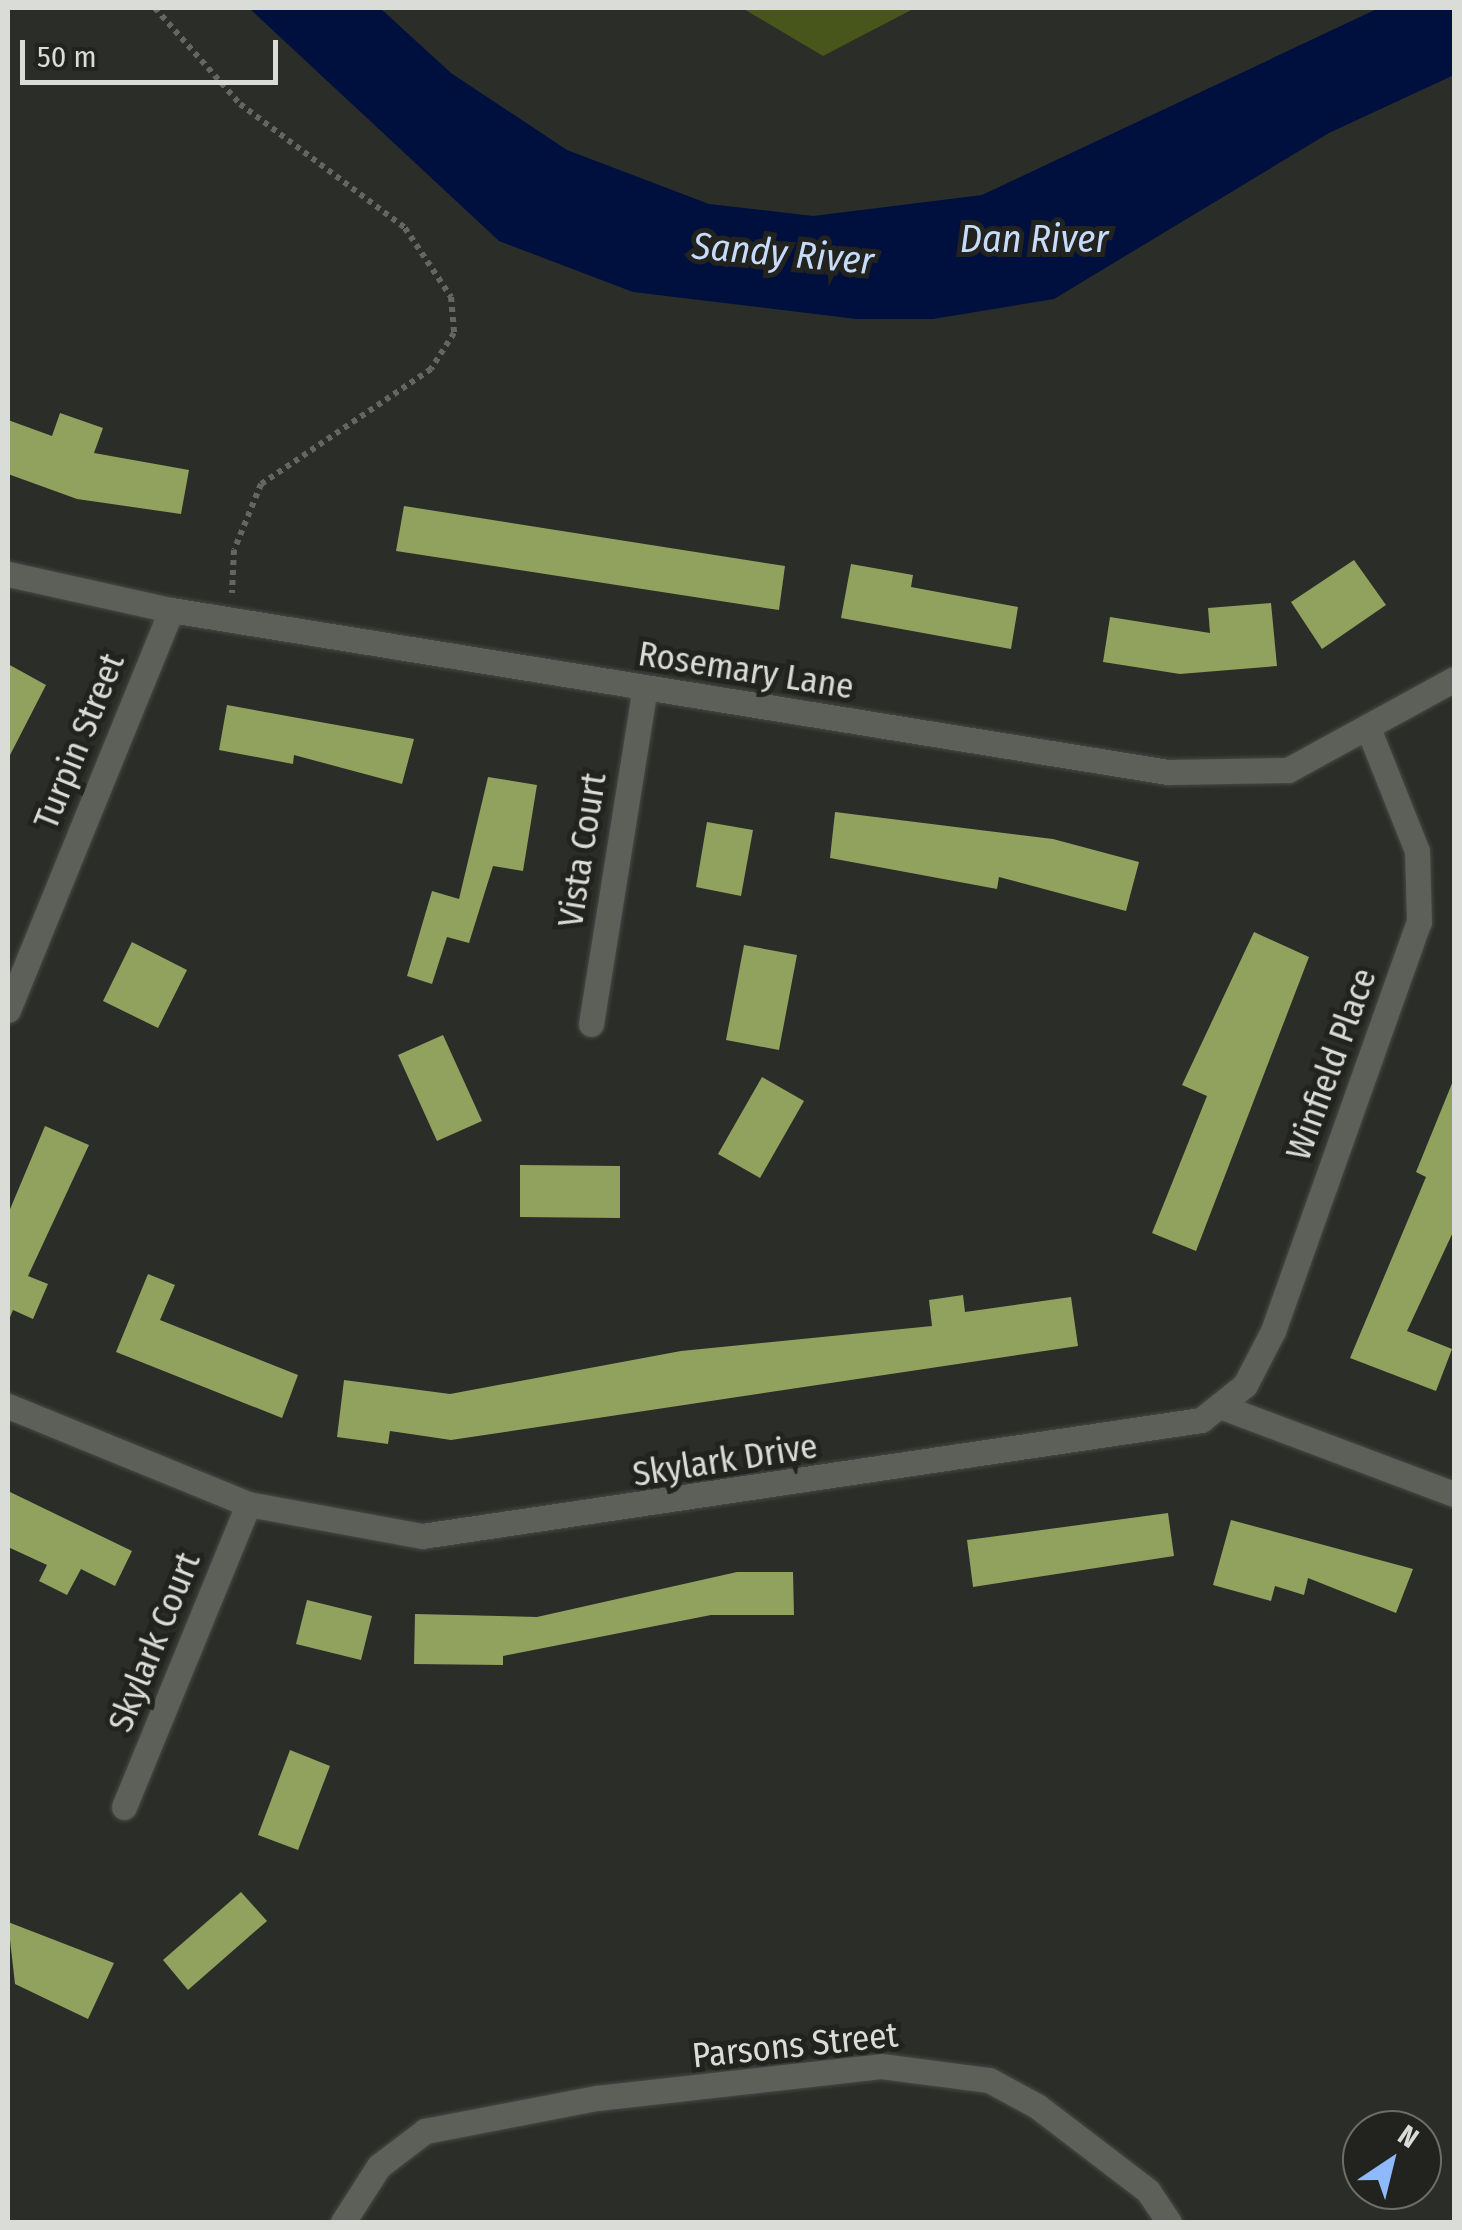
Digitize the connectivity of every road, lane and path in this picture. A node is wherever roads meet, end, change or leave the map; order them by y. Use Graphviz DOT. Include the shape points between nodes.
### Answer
graph roads {
  1 [pos="155,8"];
  2 [pos="8,574"];
  3 [pos="170,610"];
  4 [pos="236,621"];
  5 [pos="1454,679"];
  6 [pos="644,688"];
  7 [pos="1370,733"];
  8 [pos="8,1010"];
  9 [pos="591,1024"];
  10 [pos="8,1406"];
  11 [pos="1225,1408"];
  12 [pos="1454,1494"];
  13 [pos="248,1504"];
  14 [pos="124,1807"];
  15 [pos="343,2222"];
  16 [pos="1169,2222"];
  1 -- 4 [label="path" via="240,104 405,228 450,297 454,333 430,369 260,484 234,550"];
  2 -- 3 [label="street, Rosemary Lane"];
  3 -- 4 [label="street, Rosemary Lane"];
  3 -- 8 [label="street, Turpin Street"];
  4 -- 6 [label="street, Rosemary Lane"];
  5 -- 7 [label="street, Rosemary Lane"];
  6 -- 7 [label="street, Rosemary Lane" via="1216,776 1288,770"];
  6 -- 9 [label="street, Vista Court"];
  7 -- 11 [label="street, Winfield Place" via="1418,851 1418,922 1284,1306"];
  10 -- 13 [label="street, Skylark Drive"];
  11 -- 12 [label="street"];
  11 -- 13 [label="street, Skylark Drive" via="1116,1435 479,1532 344,1528"];
  13 -- 14 [label="street, Skylark Court"];
  15 -- 16 [label="street, Parsons Street" via="398,2148 425,2131 837,2070 935,2069 989,2080 1038,2106 1148,2191"];
}
